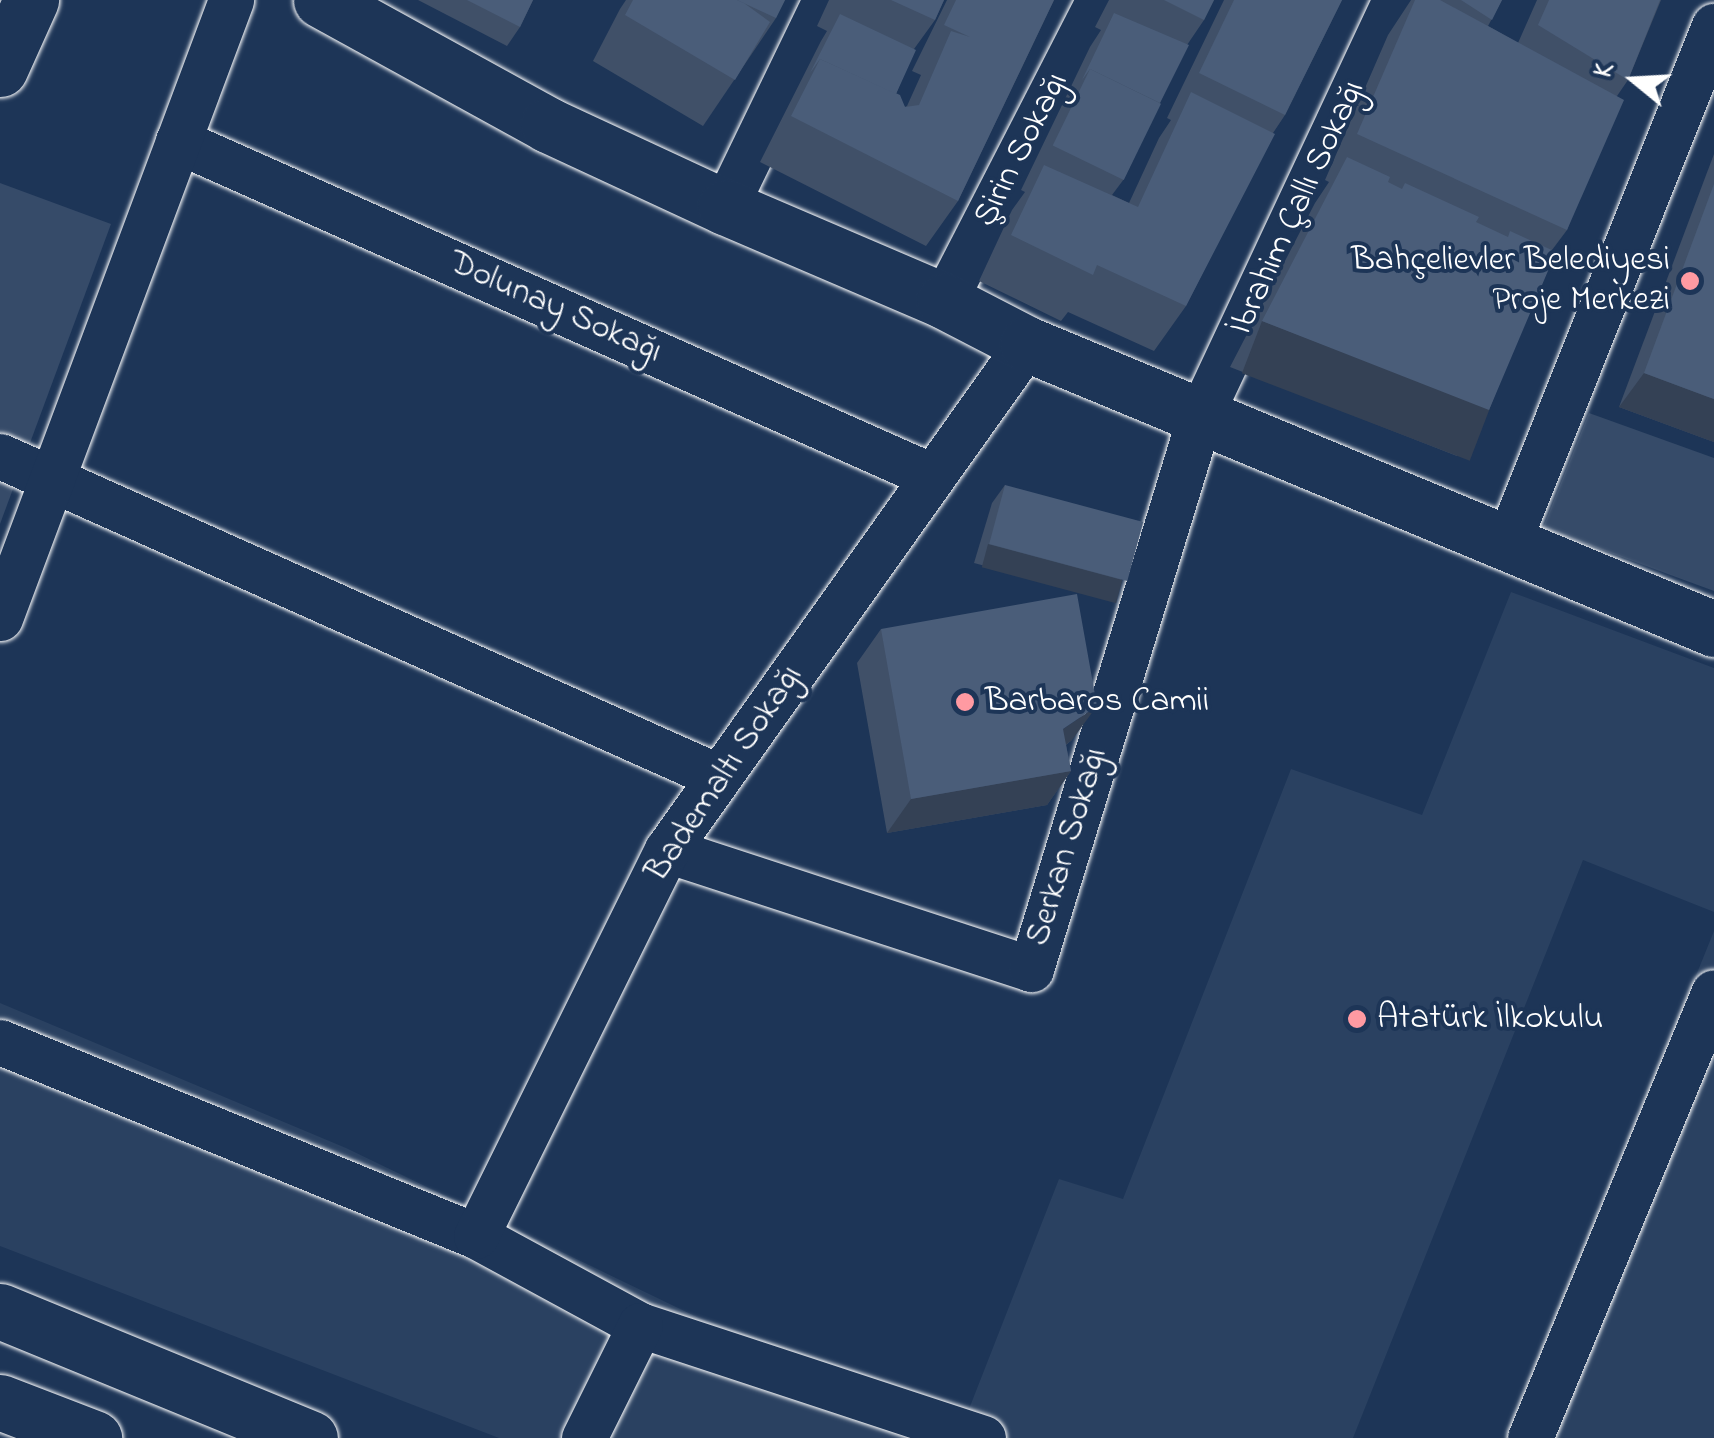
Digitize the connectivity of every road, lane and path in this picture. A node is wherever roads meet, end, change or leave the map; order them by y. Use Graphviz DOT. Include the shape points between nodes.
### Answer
graph roads {
  1 [pos="231,0"];
  2 [pos="321,0"];
  3 [pos="825,0"];
  4 [pos="1100,0"];
  5 [pos="1395,0"];
  6 [pos="1714,26"];
  7 [pos="178,140"];
  8 [pos="724,207"];
  9 [pos="944,301"];
  10 [pos="1027,344"];
  11 [pos="1200,416"];
  12 [pos="0,456"];
  13 [pos="932,476"];
  14 [pos="52,478"];
  15 [pos="1507,545"];
  16 [pos="0,618"];
  17 [pos="1714,628"];
  18 [pos="717,776"];
  19 [pos="667,850"];
  20 [pos="1714,992"];
  21 [pos="0,1042"];
  22 [pos="476,1236"];
  23 [pos="0,1311"];
  24 [pos="640,1325"];
  25 [pos="0,1402"];
  26 [pos="94,1438"];
  27 [pos="310,1438"];
  28 [pos="584,1438"];
  29 [pos="983,1438"];
  30 [pos="1530,1438"];
  1 -- 7 [label="street"];
  2 -- 8 [label="street" via="548,125"];
  3 -- 8 [label="street"];
  4 -- 9 [label="street, Şirin Sokağı"];
  5 -- 11 [label="street, İbrahim Çallı Sokağı"];
  6 -- 15 [label="street"];
  7 -- 13 [label="street, Dolunay Sokağı"];
  7 -- 14 [label="street"];
  8 -- 9 [label="street"];
  9 -- 10 [label="street"];
  10 -- 11 [label="street"];
  10 -- 13 [label="street, Bademaltı Sokağı"];
  11 -- 15 [label="street"];
  11 -- 19 [label="street, Serkan Sokağı" via="1031,969"];
  12 -- 14 [label="street"];
  13 -- 18 [label="street, Bademaltı Sokağı"];
  14 -- 16 [label="street"];
  14 -- 18 [label="street"];
  15 -- 17 [label="street"];
  18 -- 19 [label="street, Bademaltı Sokağı"];
  19 -- 22 [label="street, Bademaltı Sokağı"];
  20 -- 30 [label="street"];
  21 -- 22 [label="street"];
  22 -- 24 [label="street"];
  23 -- 27 [label="street"];
  24 -- 28 [label="street"];
  24 -- 29 [label="street"];
  25 -- 26 [label="street"];
}
